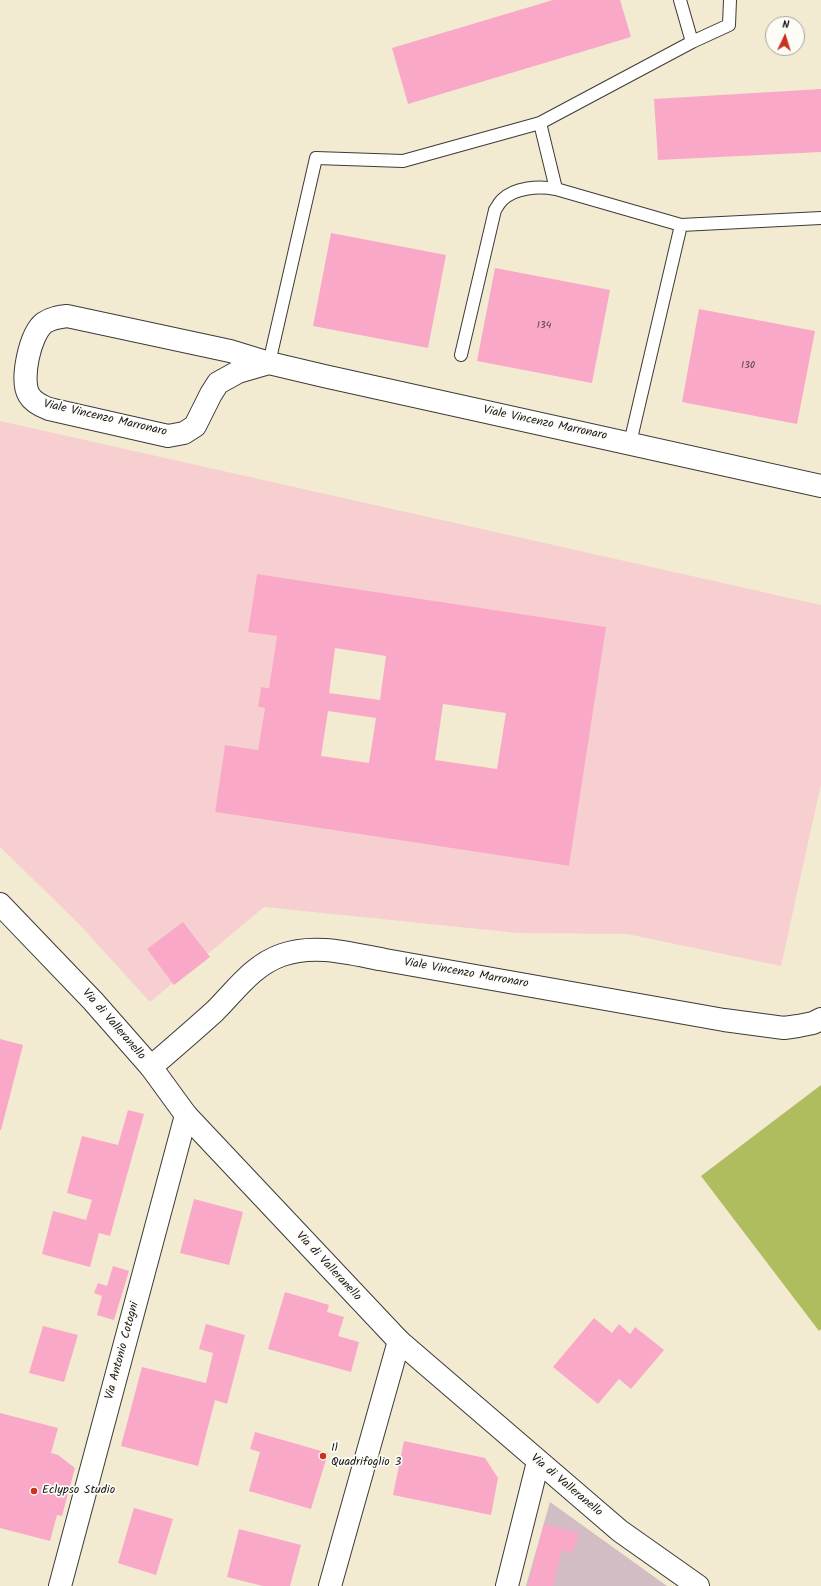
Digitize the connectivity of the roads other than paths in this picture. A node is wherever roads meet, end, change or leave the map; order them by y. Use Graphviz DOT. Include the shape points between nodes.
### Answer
graph roads {
  1 [pos="680,0"];
  2 [pos="730,0"];
  3 [pos="692,42"];
  4 [pos="540,123"];
  5 [pos="556,189"];
  6 [pos="821,218"];
  7 [pos="680,225"];
  8 [pos="461,355"];
  9 [pos="269,363"];
  10 [pos="630,443"];
  11 [pos="821,486"];
  12 [pos="0,904"];
  13 [pos="821,1018"];
  14 [pos="151,1067"];
  15 [pos="186,1115"];
  16 [pos="398,1341"];
  17 [pos="538,1462"];
  18 [pos="60,1586"];
  19 [pos="330,1586"];
  20 [pos="507,1586"];
  21 [pos="698,1586"];
  1 -- 3 [label="lane"];
  2 -- 3 [label="lane" via="729,25"];
  3 -- 4 [label="lane"];
  4 -- 5 [label="lane"];
  4 -- 9 [label="lane" via="403,161 316,158"];
  5 -- 7 [label="lane"];
  5 -- 8 [label="lane" via="537,188 514,193 502,200 495,210"];
  6 -- 7 [label="lane"];
  7 -- 10 [label="lane"];
  9 -- 9 [label="street, Viale Vincenzo Marronaro" via="230,351 67,316 56,317 40,327 33,339 25,384 31,397 49,409 168,436 184,434 195,426 218,383 238,372"];
  9 -- 10 [label="street, Viale Vincenzo Marronaro"];
  10 -- 11 [label="street, Viale Vincenzo Marronaro"];
  12 -- 14 [label="street, Via di Valleranello" via="93,1001"];
  13 -- 14 [label="street, Viale Vincenzo Marronaro" via="784,1028 724,1020 350,953 316,950 283,955 258,968"];
  14 -- 15 [label="street, Via di Valleranello"];
  15 -- 16 [label="street, Via di Valleranello"];
  15 -- 18 [label="street, Via Antonio Cotogni"];
  16 -- 17 [label="street, Via di Valleranello"];
  16 -- 19 [label="street"];
  17 -- 20 [label="street"];
  17 -- 21 [label="street, Via di Valleranello" via="620,1530"];
}
